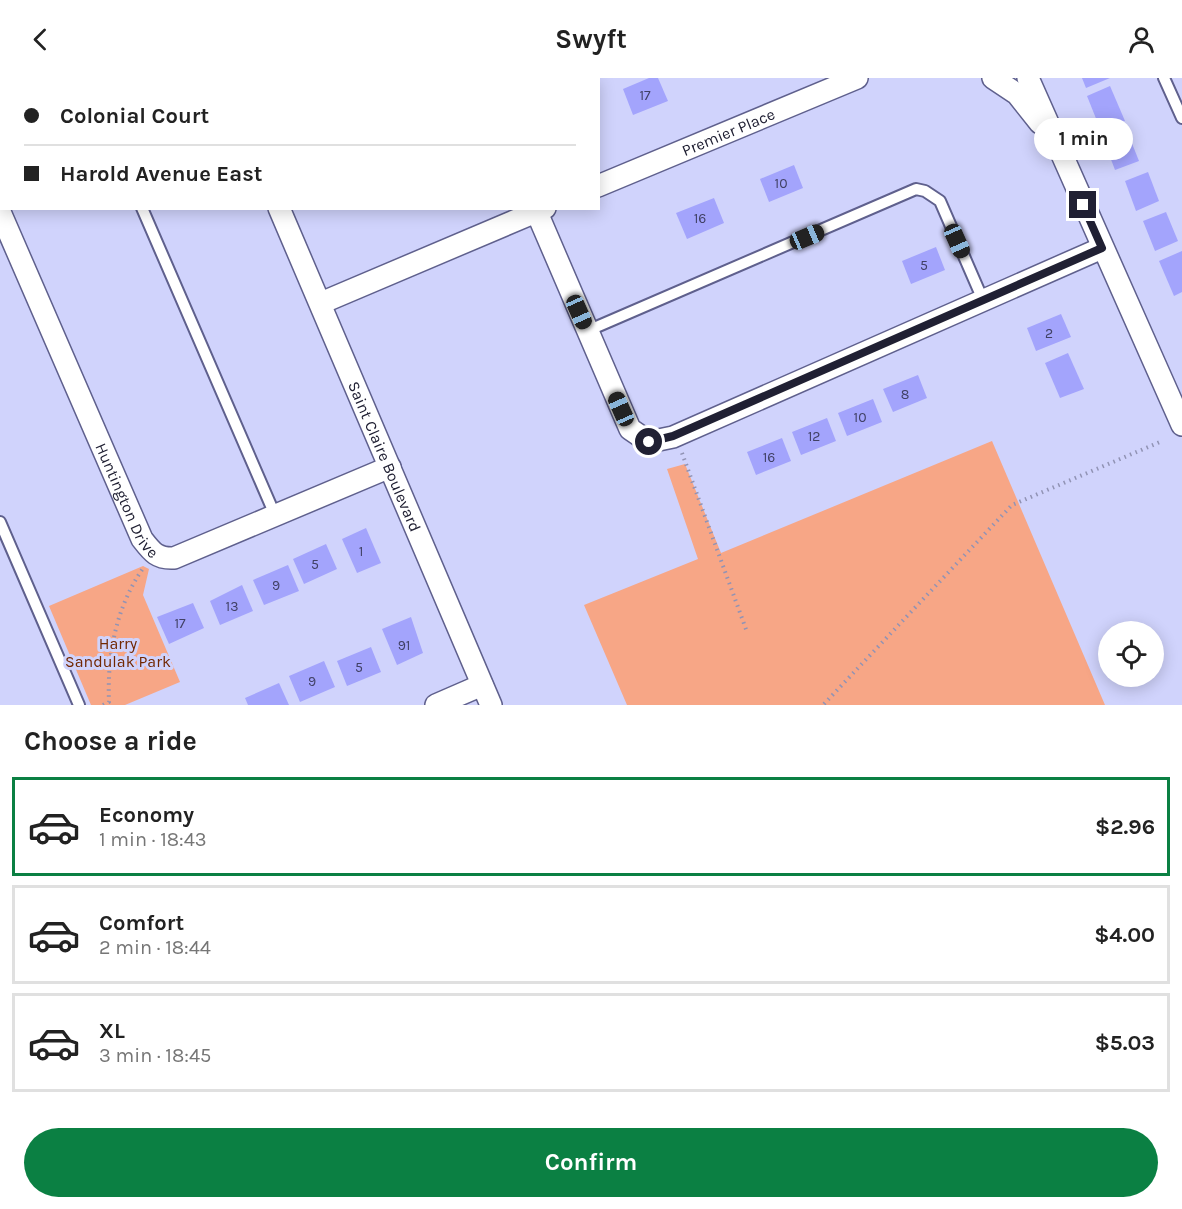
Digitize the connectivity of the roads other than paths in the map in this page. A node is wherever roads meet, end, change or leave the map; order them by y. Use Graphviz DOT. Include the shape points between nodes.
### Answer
graph roads {
  1 [pos="857,78"];
  2 [pos="993,78"];
  3 [pos="1029,78"];
  4 [pos="1164,78"];
  5 [pos="1182,118"];
  6 [pos="1054,140"];
  7 [pos="600,185"];
  8 [pos="143,210"];
  9 [pos="280,210"];
  10 [pos="539,210"];
  11 [pos="0,212"];
  12 [pos="1102,248"];
  13 [pos="983,300"];
  14 [pos="321,303"];
  15 [pos="587,331"];
  16 [pos="1182,425"];
  17 [pos="390,467"];
  18 [pos="275,515"];
  19 [pos="0,522"];
  20 [pos="482,686"];
  21 [pos="79,705"];
  22 [pos="436,705"];
  23 [pos="490,705"];
  1 -- 7 [label="street, Premier Place"];
  2 -- 6 [label="street" via="1017,94"];
  3 -- 6 [label="street"];
  4 -- 5 [label="lane"];
  6 -- 12 [label="street"];
  8 -- 18 [label="lane"];
  9 -- 14 [label="street, Saint Claire Boulevard"];
  10 -- 14 [label="street"];
  10 -- 15 [label="street"];
  11 -- 18 [label="street, Huntington Drive" via="142,539 153,555 174,558"];
  12 -- 13 [label="street"];
  12 -- 16 [label="street"];
  13 -- 15 [label="street" via="673,436 649,442 630,429"];
  13 -- 15 [label="lane" via="940,201 916,189"];
  14 -- 17 [label="street, Saint Claire Boulevard"];
  17 -- 18 [label="street, Huntington Drive"];
  17 -- 20 [label="street, Saint Claire Boulevard"];
  19 -- 21 [label="lane"];
  20 -- 22 [label="street"];
  20 -- 23 [label="street, Saint Claire Boulevard"];
}
